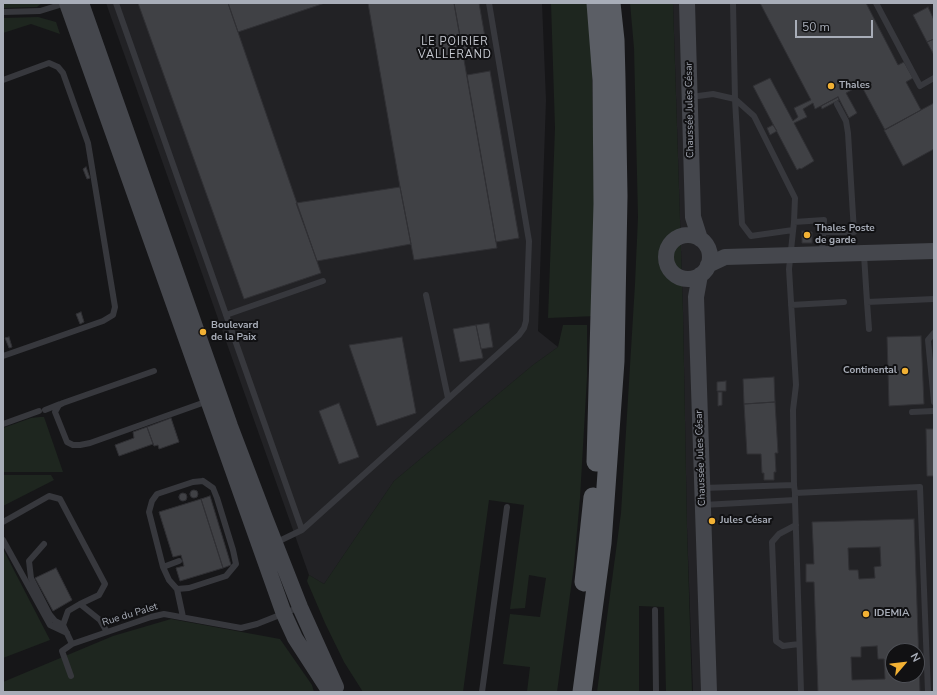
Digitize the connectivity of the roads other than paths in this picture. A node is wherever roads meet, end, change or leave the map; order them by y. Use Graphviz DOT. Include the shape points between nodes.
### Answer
graph roads {
  1 [pos="67,3"];
  2 [pos="81,3"];
  3 [pos="116,3"];
  4 [pos="489,3"];
  5 [pos="596,3"];
  6 [pos="611,3"];
  7 [pos="687,3"];
  8 [pos="733,3"];
  9 [pos="876,3"];
  10 [pos="3,12"];
  11 [pos="934,78"];
  12 [pos="3,80"];
  13 [pos="690,97"];
  14 [pos="734,99"];
  15 [pos="837,104"];
  16 [pos="693,217"];
  17 [pos="794,222"];
  18 [pos="793,230"];
  19 [pos="823,232"];
  20 [pos="681,236"];
  21 [pos="704,244"];
  22 [pos="934,251"];
  23 [pos="864,253"];
  24 [pos="822,254"];
  25 [pos="791,255"];
  26 [pos="725,257"];
  27 [pos="704,270"];
  28 [pos="684,278"];
  29 [pos="323,280"];
  30 [pos="426,295"];
  31 [pos="696,297"];
  32 [pos="934,299"];
  33 [pos="844,302"];
  34 [pos="867,302"];
  35 [pos="791,305"];
  36 [pos="226,315"];
  37 [pos="869,329"];
  38 [pos="934,333"];
  39 [pos="3,356"];
  40 [pos="154,371"];
  41 [pos="448,398"];
  42 [pos="208,402"];
  43 [pos="934,402"];
  44 [pos="63,403"];
  45 [pos="934,411"];
  46 [pos="912,412"];
  47 [pos="3,424"];
  48 [pos="794,485"];
  49 [pos="703,488"];
  50 [pos="795,493"];
  51 [pos="795,500"];
  52 [pos="703,505"];
  53 [pos="507,507"];
  54 [pos="3,522"];
  55 [pos="796,525"];
  56 [pos="302,530"];
  57 [pos="3,540"];
  58 [pos="44,544"];
  59 [pos="268,546"];
  60 [pos="180,561"];
  61 [pos="163,567"];
  62 [pos="177,589"];
  63 [pos="80,604"];
  64 [pos="300,607"];
  65 [pos="655,610"];
  66 [pos="284,614"];
  67 [pos="183,617"];
  68 [pos="63,625"];
  69 [pos="107,632"];
  70 [pos="67,633"];
  71 [pos="72,644"];
  72 [pos="799,644"];
  73 [pos="71,676"];
  74 [pos="331,691"];
  75 [pos="482,692"];
  76 [pos="569,692"];
  77 [pos="582,692"];
  78 [pos="656,692"];
  79 [pos="709,692"];
  80 [pos="801,692"];
  81 [pos="928,692"];
  1 -- 10 [label="lane" via="40,11"];
  1 -- 42 [label="main road"];
  2 -- 59 [label="main road" via="227,419"];
  3 -- 36 [label="lane"];
  4 -- 41 [label="lane" via="529,241 526,321 519,335"];
  5 -- 76 [label="highway" via="602,80 603,204 596,465 587,563"];
  6 -- 77 [label="highway" via="616,79 618,196 615,360 602,542"];
  7 -- 13 [label="main road, Chaussée Jules César"];
  8 -- 14 [label="lane"];
  9 -- 11 [label="lane" via="920,86"];
  12 -- 39 [label="lane" via="49,63 63,73 88,143 115,307 113,314 103,321"];
  13 -- 14 [label="lane" via="714,94"];
  13 -- 16 [label="main road, Chaussée Jules César"];
  14 -- 17 [label="lane" via="754,116 795,198"];
  14 -- 18 [label="lane" via="742,224 751,236"];
  15 -- 19 [label="lane" via="846,121 848,133 854,232"];
  16 -- 20 [label="main road"];
  16 -- 21 [label="main road, Chaussée Jules César"];
  17 -- 18 [label="lane"];
  17 -- 19 [label="lane" via="824,220"];
  18 -- 25 [label="lane"];
  19 -- 24 [label="lane"];
  20 -- 21 [label="main road" via="691,236"];
  20 -- 28 [label="main road" via="669,246 666,261 673,272"];
  21 -- 26 [label="main road"];
  21 -- 27 [label="main road" via="709,257"];
  22 -- 23 [label="main road"];
  23 -- 24 [label="main road"];
  23 -- 34 [label="lane"];
  24 -- 25 [label="main road"];
  25 -- 26 [label="main road"];
  25 -- 35 [label="lane"];
  26 -- 27 [label="main road"];
  27 -- 28 [label="main road" via="690,279"];
  27 -- 31 [label="main road, Chaussée Jules César" via="696,289"];
  28 -- 31 [label="main road"];
  29 -- 36 [label="lane"];
  30 -- 41 [label="lane"];
  31 -- 49 [label="main road, Chaussée Jules César"];
  32 -- 34 [label="lane"];
  33 -- 35 [label="lane"];
  34 -- 37 [label="lane"];
  35 -- 48 [label="lane" via="796,385 793,410"];
  36 -- 56 [label="lane"];
  38 -- 43 [label="lane" via="928,340"];
  40 -- 44 [label="lane"];
  41 -- 56 [label="lane"];
  42 -- 44 [label="lane" via="80,445 67,442 55,412"];
  42 -- 59 [label="main road"];
  44 -- 47 [label="lane"];
  45 -- 46 [label="lane"];
  48 -- 49 [label="lane"];
  48 -- 50 [label="lane"];
  49 -- 52 [label="main road, Chaussée Jules César"];
  50 -- 51 [label="lane"];
  50 -- 81 [label="lane" via="920,487"];
  51 -- 52 [label="lane"];
  51 -- 55 [label="lane"];
  52 -- 79 [label="main road, Chaussée Jules César"];
  53 -- 75 [label="lane"];
  54 -- 63 [label="lane" via="49,496 60,499 105,584 99,595"];
  55 -- 72 [label="lane"];
  55 -- 72 [label="lane" via="779,534 772,542 776,641 783,646"];
  56 -- 59 [label="lane"];
  57 -- 70 [label="lane" via="50,625"];
  58 -- 68 [label="lane" via="29,561 31,578 50,615"];
  59 -- 64 [label="main road"];
  59 -- 66 [label="main road"];
  60 -- 61 [label="lane"];
  61 -- 62 [label="lane"];
  61 -- 62 [label="lane" via="149,512 152,501 156,494 203,481 213,488 217,498 236,564 226,576 189,588"];
  62 -- 67 [label="lane"];
  63 -- 68 [label="lane" via="68,611"];
  63 -- 69 [label="lane" via="100,620"];
  64 -- 66 [label="lane, Rue du Palet"];
  64 -- 74 [label="main road" via="329,671"];
  65 -- 78 [label="lane"];
  66 -- 67 [label="lane, Rue du Palet" via="241,628"];
  66 -- 74 [label="main road" via="295,638"];
  67 -- 69 [label="lane, Rue du Palet" via="164,614"];
  68 -- 70 [label="lane"];
  69 -- 71 [label="lane, Rue du Palet"];
  70 -- 71 [label="lane"];
  71 -- 73 [label="lane" via="62,651"];
  72 -- 80 [label="lane"];
}
